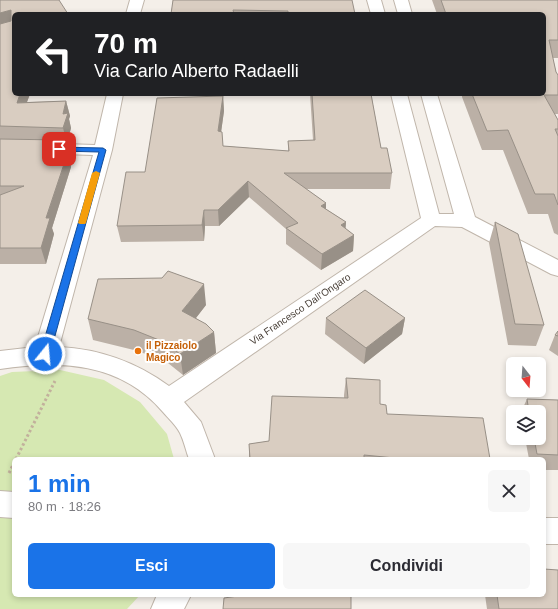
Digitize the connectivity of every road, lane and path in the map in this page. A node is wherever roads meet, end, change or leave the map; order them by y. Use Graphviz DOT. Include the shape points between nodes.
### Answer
graph roads {
  1 [pos="137,0"];
  2 [pos="374,0"];
  3 [pos="401,0"];
  4 [pos="134,12"];
  5 [pos="377,12"];
  6 [pos="405,12"];
  7 [pos="115,96"];
  8 [pos="400,96"];
  9 [pos="430,96"];
  10 [pos="0,147"];
  11 [pos="103,150"];
  12 [pos="431,220"];
  13 [pos="466,221"];
  14 [pos="558,270"];
  15 [pos="45,354"];
  16 [pos="69,356"];
  17 [pos="0,360"];
  18 [pos="169,399"];
  19 [pos="17,457"];
  20 [pos="201,457"];
  21 [pos="12,467"];
  22 [pos="9,473"];
  23 [pos="0,504"];
  24 [pos="12,505"];
  25 [pos="546,531"];
  26 [pos="558,532"];
  27 [pos="175,597"];
  28 [pos="166,609"];
  1 -- 4 [label="street"];
  2 -- 5 [label="street"];
  3 -- 6 [label="street"];
  7 -- 11 [label="street"];
  8 -- 12 [label="street"];
  9 -- 13 [label="street"];
  10 -- 11 [label="street"];
  11 -- 15 [label="street"];
  12 -- 13 [label="street"];
  12 -- 18 [label="street, Via Francesco Dall'Ongaro"];
  13 -- 14 [label="street"];
  15 -- 16 [label="street"];
  15 -- 17 [label="street"];
  16 -- 18 [label="street" via="92,358 134,373"];
  16 -- 19 [label="path"];
  18 -- 20 [label="street" via="192,429"];
  21 -- 22 [label="path"];
  23 -- 24 [label="street"];
  25 -- 26 [label="street"];
  27 -- 28 [label="street"];
}
